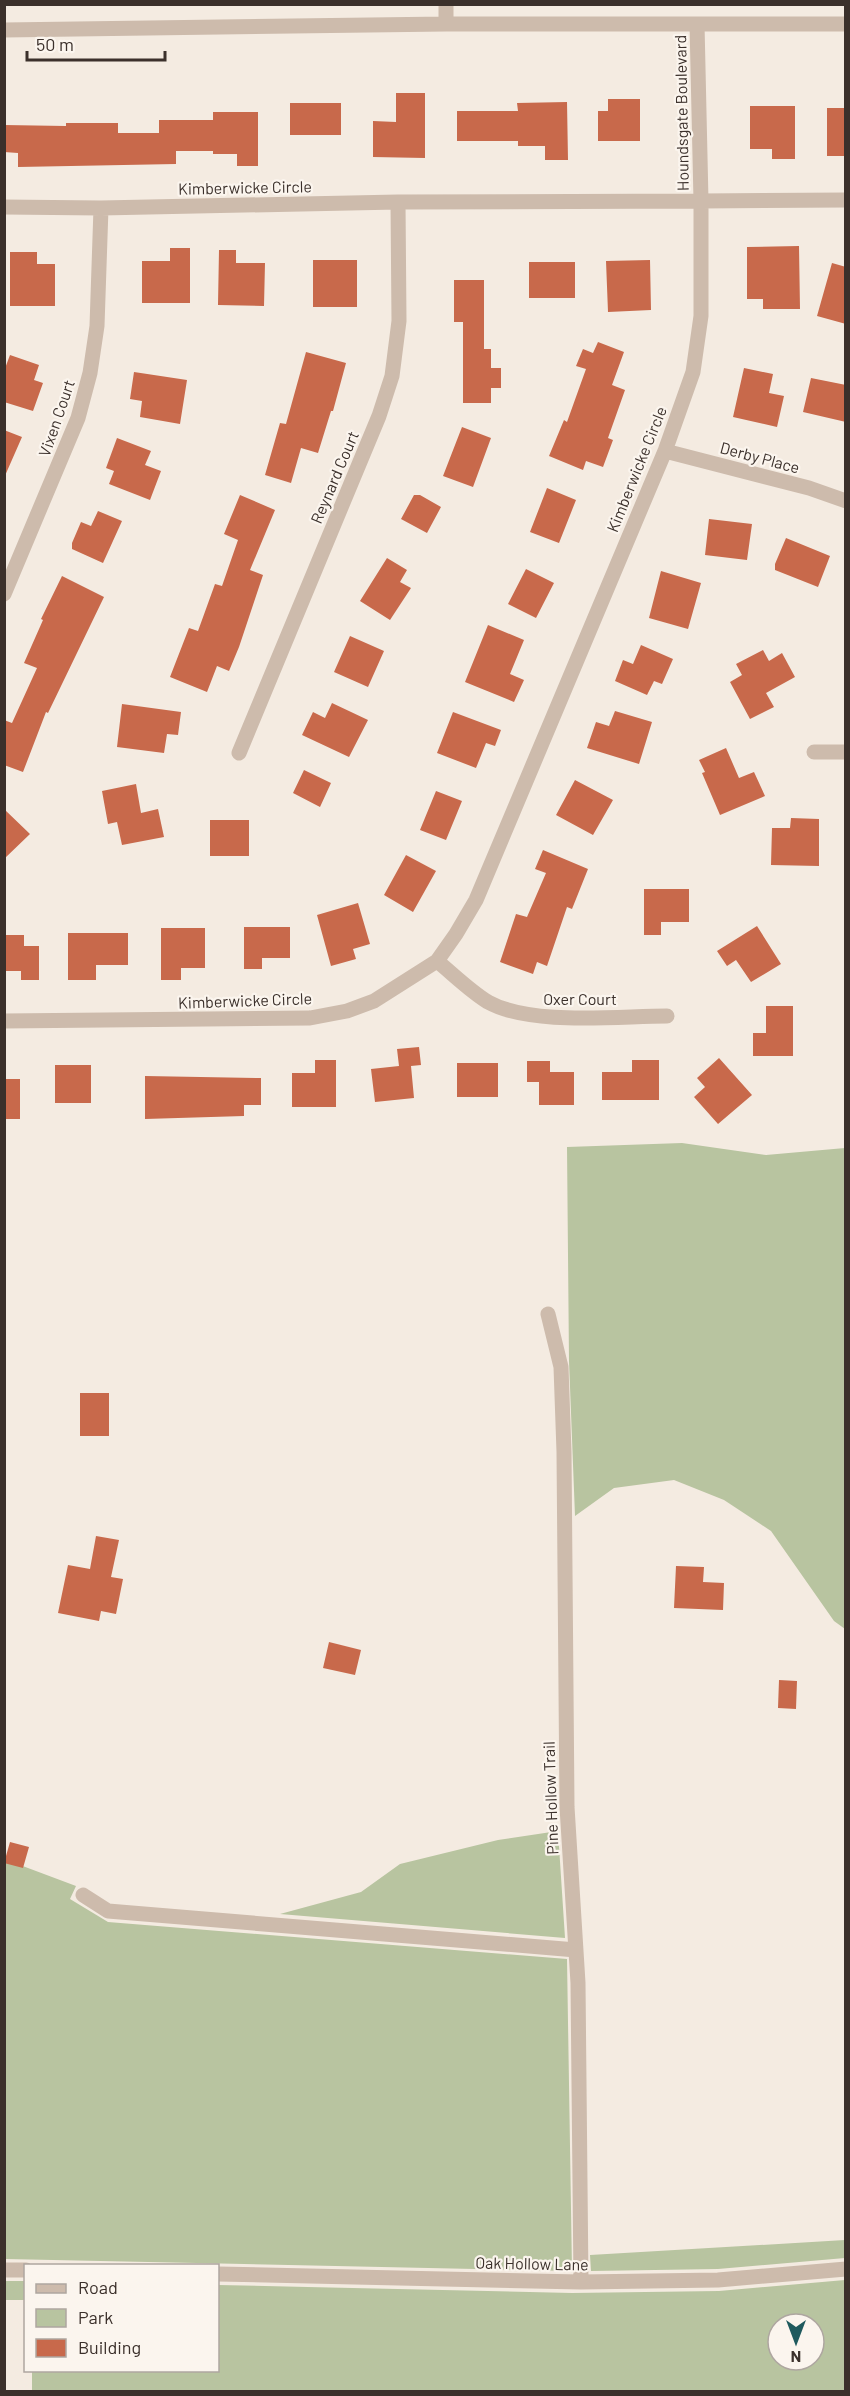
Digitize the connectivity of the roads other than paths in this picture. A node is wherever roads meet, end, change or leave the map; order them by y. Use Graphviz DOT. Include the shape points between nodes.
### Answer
graph roads {
  1 [pos="446,4"];
  2 [pos="446,24"];
  3 [pos="697,24"];
  4 [pos="846,24"];
  5 [pos="4,30"];
  6 [pos="846,200"];
  7 [pos="700,201"];
  8 [pos="398,202"];
  9 [pos="4,207"];
  10 [pos="101,208"];
  11 [pos="665,451"];
  12 [pos="846,501"];
  13 [pos="4,594"];
  14 [pos="814,752"];
  15 [pos="846,752"];
  16 [pos="239,753"];
  17 [pos="437,961"];
  18 [pos="668,1016"];
  19 [pos="4,1021"];
  20 [pos="548,1314"];
  21 [pos="82,1895"];
  22 [pos="576,1950"];
  23 [pos="846,2269"];
  24 [pos="4,2270"];
  25 [pos="24,2270"];
  26 [pos="219,2274"];
  27 [pos="581,2282"];
  1 -- 2 [label="street"];
  2 -- 3 [label="street"];
  2 -- 5 [label="street"];
  3 -- 4 [label="street"];
  3 -- 7 [label="street, Houndsgate Boulevard"];
  6 -- 7 [label="street"];
  7 -- 8 [label="street, Kimberwicke Circle"];
  7 -- 11 [label="street, Kimberwicke Circle" via="701,316 693,372"];
  8 -- 10 [label="street, Kimberwicke Circle"];
  8 -- 16 [label="street, Reynard Court" via="399,321 392,376"];
  9 -- 10 [label="street, Kimberwicke Circle"];
  10 -- 13 [label="street, Vixen Court" via="97,326 90,373 78,418"];
  11 -- 12 [label="street, Derby Place"];
  11 -- 17 [label="street, Kimberwicke Circle" via="476,900"];
  14 -- 15 [label="street"];
  17 -- 18 [label="street, Oxer Court" via="488,1002 512,1011 538,1017"];
  17 -- 19 [label="street, Kimberwicke Circle" via="374,1002 310,1018"];
  20 -- 22 [label="street, Pine Hollow Trail" via="561,1367 567,1567 567,1807"];
  21 -- 22 [label="street" via="108,1911"];
  22 -- 27 [label="street, Pine Hollow Trail"];
  23 -- 27 [label="street, Oak Hollow Lane" via="718,2280"];
  24 -- 25 [label="street"];
  26 -- 27 [label="street, Oak Hollow Lane"];
}
